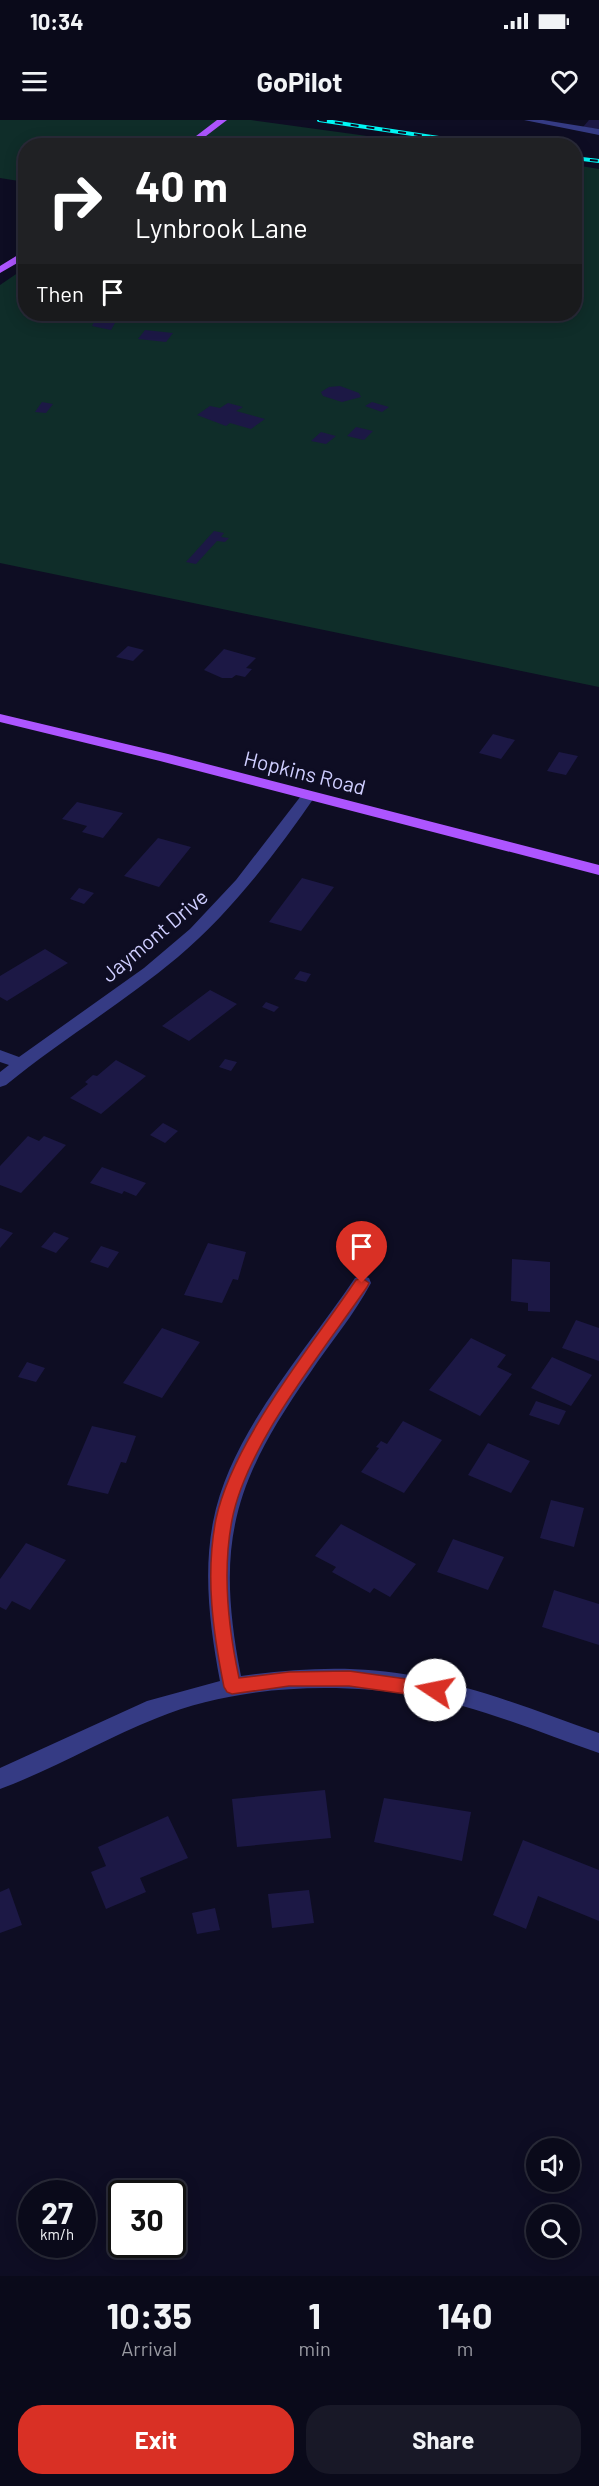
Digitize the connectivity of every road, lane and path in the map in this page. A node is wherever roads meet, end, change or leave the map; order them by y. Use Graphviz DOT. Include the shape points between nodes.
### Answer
graph roads {
  1 [pos="223,120"];
  2 [pos="528,120"];
  3 [pos="566,123"];
  4 [pos="599,132"];
  5 [pos="197,138"];
  6 [pos="18,258"];
  7 [pos="0,270"];
  8 [pos="0,718"];
  9 [pos="309,795"];
  10 [pos="599,870"];
  11 [pos="0,1056"];
  12 [pos="21,1063"];
  13 [pos="0,1081"];
  14 [pos="362,1283"];
  15 [pos="232,1687"];
  16 [pos="599,1743"];
  17 [pos="0,1779"];
  1 -- 5 [label="main road"];
  2 -- 3 [label="street"];
  3 -- 4 [label="street"];
  6 -- 7 [label="main road"];
  8 -- 9 [label="main road, Hopkins Road"];
  9 -- 10 [label="main road, Hopkins Road"];
  9 -- 12 [label="street, Jaymont Drive" via="231,896 196,933 153,969"];
  11 -- 12 [label="street"];
  12 -- 13 [label="street, Jaymont Drive"];
  14 -- 15 [label="street" via="267,1423 244,1464 224,1519 219,1582 222,1637"];
  15 -- 16 [label="street" via="289,1679 349,1678 414,1685 475,1700"];
  15 -- 17 [label="street" via="155,1708"];
}
